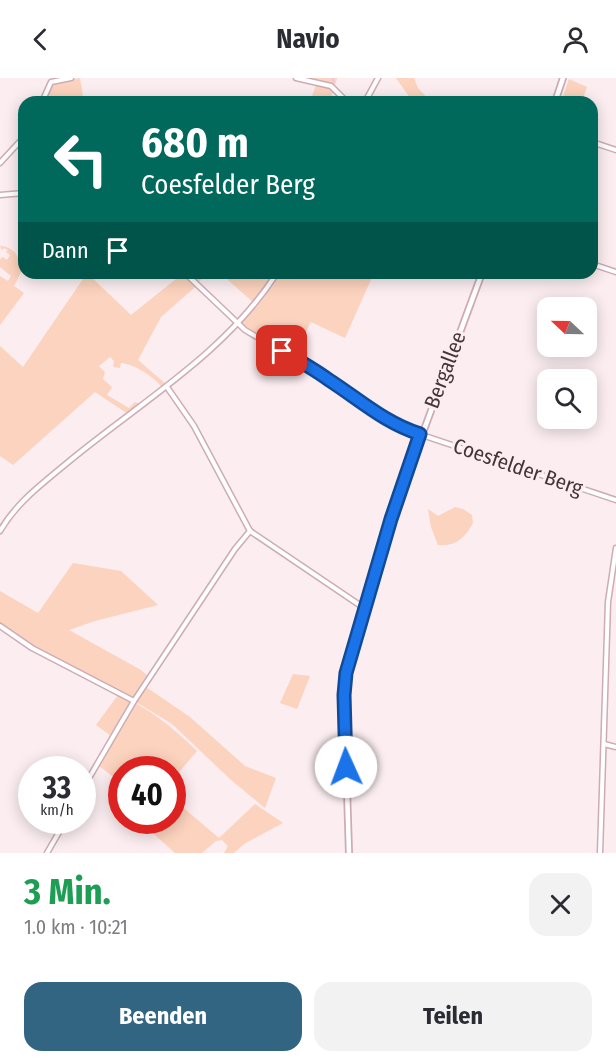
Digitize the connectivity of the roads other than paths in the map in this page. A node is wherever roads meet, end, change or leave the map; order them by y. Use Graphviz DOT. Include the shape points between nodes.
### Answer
graph roads {
  1 [pos="71,78"];
  2 [pos="296,78"];
  3 [pos="378,78"];
  4 [pos="563,78"];
  5 [pos="45,96"];
  6 [pos="341,96"];
  7 [pos="368,96"];
  8 [pos="557,96"];
  9 [pos="18,144"];
  10 [pos="598,144"];
  11 [pos="616,150"];
  12 [pos="0,163"];
  13 [pos="18,194"];
  14 [pos="0,195"];
  15 [pos="598,266"];
  16 [pos="616,272"];
  17 [pos="191,279"];
  18 [pos="273,279"];
  19 [pos="480,279"];
  20 [pos="237,324"];
  21 [pos="167,387"];
  22 [pos="420,434"];
  23 [pos="616,500"];
  24 [pos="0,531"];
  25 [pos="250,531"];
  26 [pos="616,548"];
  27 [pos="364,608"];
  28 [pos="0,626"];
  29 [pos="134,701"];
  30 [pos="604,744"];
  31 [pos="616,747"];
  32 [pos="96,766"];
  33 [pos="58,834"];
  34 [pos="47,853"];
  35 [pos="349,853"];
  36 [pos="600,853"];
  1 -- 5 [label="street" via="51,82"];
  2 -- 6 [label="street" via="331,86"];
  3 -- 7 [label="street"];
  4 -- 8 [label="street"];
  9 -- 12 [label="street"];
  10 -- 11 [label="street"];
  13 -- 14 [label="street"];
  15 -- 16 [label="street"];
  17 -- 20 [label="street, Coesfelder Berg"];
  18 -- 20 [label="street"];
  19 -- 22 [label="street, Bergallee"];
  20 -- 21 [label="street"];
  20 -- 22 [label="street, Coesfelder Berg" via="330,380 380,417"];
  21 -- 24 [label="street" via="93,441 32,493 13,510"];
  21 -- 25 [label="street" via="194,426"];
  22 -- 23 [label="street, Coesfelder Berg"];
  22 -- 27 [label="street, Bergallee"];
  25 -- 27 [label="street"];
  25 -- 29 [label="street"];
  26 -- 30 [label="street" via="608,602"];
  27 -- 35 [label="street, Bergallee" via="345,683"];
  28 -- 29 [label="street" via="32,648"];
  29 -- 32 [label="street"];
  30 -- 31 [label="street"];
  30 -- 36 [label="street"];
  33 -- 34 [label="street"];
}
